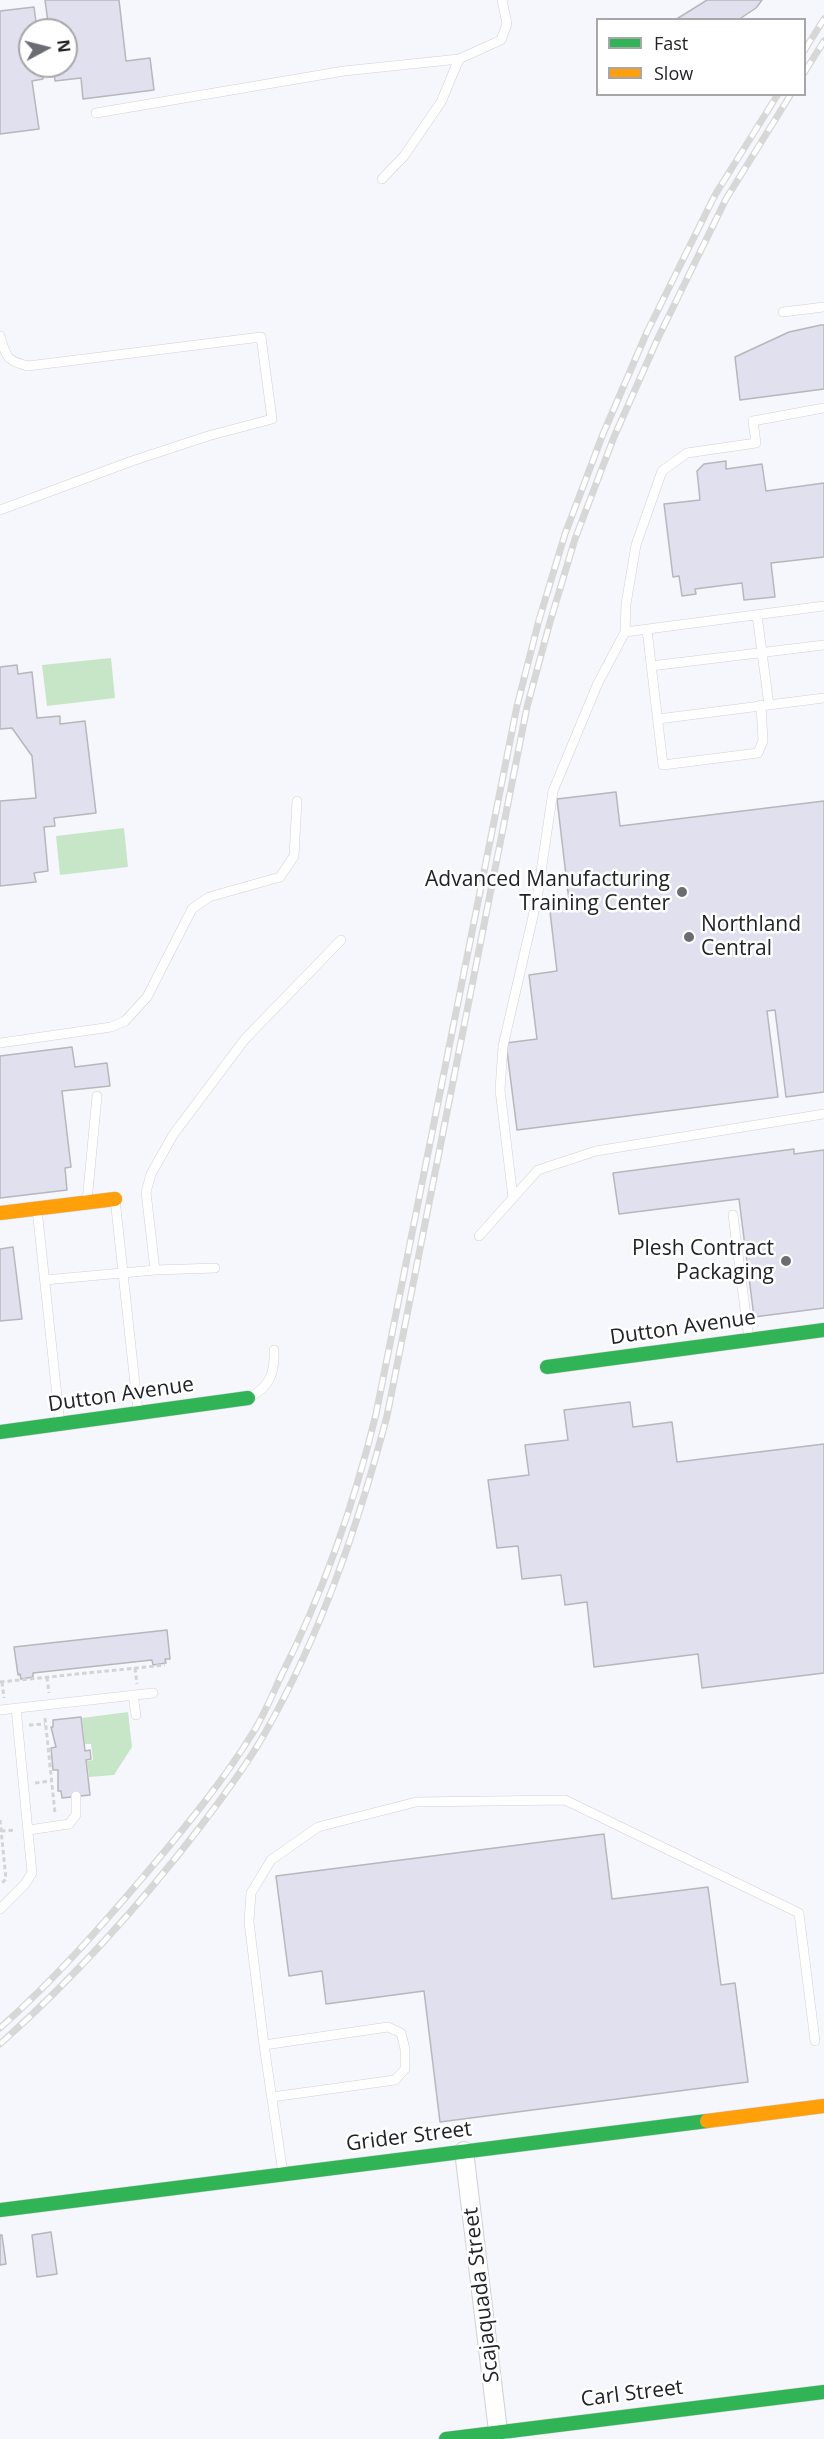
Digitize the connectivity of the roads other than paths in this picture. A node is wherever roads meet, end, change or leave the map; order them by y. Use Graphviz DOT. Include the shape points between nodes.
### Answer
graph roads {
  1 [pos="502,0"];
  2 [pos="459,59"];
  3 [pos="96,113"];
  4 [pos="382,179"];
  5 [pos="824,307"];
  6 [pos="783,312"];
  7 [pos="0,336"];
  8 [pos="824,408"];
  9 [pos="0,510"];
  10 [pos="824,606"];
  11 [pos="757,615"];
  12 [pos="647,630"];
  13 [pos="625,632"];
  14 [pos="824,645"];
  15 [pos="762,653"];
  16 [pos="651,666"];
  17 [pos="824,698"];
  18 [pos="765,705"];
  19 [pos="658,719"];
  20 [pos="297,801"];
  21 [pos="341,940"];
  22 [pos="0,1042"];
  23 [pos="97,1096"];
  24 [pos="824,1114"];
  25 [pos="513,1198"];
  26 [pos="115,1199"];
  27 [pos="86,1203"];
  28 [pos="38,1209"];
  29 [pos="0,1213"];
  30 [pos="733,1215"];
  31 [pos="479,1236"];
  32 [pos="215,1268"];
  33 [pos="155,1270"];
  34 [pos="123,1272"];
  35 [pos="45,1280"];
  36 [pos="824,1330"];
  37 [pos="749,1340"];
  38 [pos="274,1350"];
  39 [pos="547,1367"];
  40 [pos="248,1398"];
  41 [pos="138,1413"];
  42 [pos="60,1425"];
  43 [pos="0,1432"];
  44 [pos="153,1693"];
  45 [pos="133,1695"];
  46 [pos="16,1708"];
  47 [pos="0,1710"];
  48 [pos="135,1715"];
  49 [pos="76,1797"];
  50 [pos="29,1830"];
  51 [pos="0,1910"];
  52 [pos="815,2041"];
  53 [pos="264,2045"];
  54 [pos="272,2097"];
  55 [pos="824,2106"];
  56 [pos="464,2151"];
  57 [pos="283,2174"];
  58 [pos="0,2210"];
  59 [pos="824,2392"];
  60 [pos="499,2436"];
  61 [pos="446,2439"];
  1 -- 2 [label="lane" via="507,24 501,40"];
  2 -- 3 [label="lane" via="344,71"];
  2 -- 4 [label="lane" via="441,102 405,156"];
  5 -- 6 [label="lane"];
  7 -- 9 [label="lane" via="8,358 28,366 261,337 272,419 132,461"];
  8 -- 13 [label="lane" via="753,421 756,443 687,453 662,471 636,545"];
  10 -- 11 [label="lane"];
  11 -- 12 [label="lane"];
  11 -- 15 [label="lane"];
  12 -- 13 [label="lane"];
  12 -- 16 [label="lane"];
  13 -- 25 [label="lane" via="598,683 553,791 537,899 503,1046 500,1090"];
  14 -- 15 [label="lane"];
  15 -- 16 [label="lane"];
  15 -- 18 [label="lane"];
  16 -- 19 [label="lane"];
  17 -- 18 [label="lane"];
  18 -- 19 [label="lane"];
  18 -- 19 [label="lane" via="763,741 758,753 663,765"];
  20 -- 22 [label="lane" via="294,856 280,877 209,897 192,909 147,997 125,1021 111,1027"];
  21 -- 33 [label="lane" via="245,1039 156,1164 146,1192"];
  23 -- 27 [label="lane"];
  24 -- 25 [label="lane" via="596,1151 538,1170"];
  25 -- 31 [label="lane"];
  26 -- 27 [label="street"];
  26 -- 34 [label="lane"];
  27 -- 28 [label="street"];
  28 -- 29 [label="street"];
  28 -- 35 [label="lane"];
  30 -- 37 [label="lane"];
  32 -- 33 [label="lane"];
  33 -- 34 [label="lane"];
  34 -- 35 [label="lane"];
  34 -- 41 [label="lane"];
  35 -- 42 [label="lane"];
  36 -- 37 [label="street, Dutton Avenue"];
  37 -- 39 [label="street, Dutton Avenue"];
  38 -- 40 [label="lane" via="275,1365 270,1379 262,1391"];
  40 -- 41 [label="street, Dutton Avenue"];
  41 -- 42 [label="street, Dutton Avenue"];
  42 -- 43 [label="street, Dutton Avenue"];
  44 -- 45 [label="lane"];
  45 -- 46 [label="lane"];
  45 -- 48 [label="lane"];
  46 -- 47 [label="lane"];
  46 -- 50 [label="lane"];
  49 -- 50 [label="lane" via="76,1815 69,1824"];
  50 -- 51 [label="lane" via="32,1873"];
  52 -- 53 [label="lane" via="799,1913 565,1800 554,1800 416,1802 318,1827 271,1860 251,1893 249,1922"];
  53 -- 54 [label="lane"];
  53 -- 54 [label="lane" via="388,2027 401,2033 404,2042 405,2069 395,2080"];
  54 -- 57 [label="lane"];
  55 -- 56 [label="street, Grider Street"];
  56 -- 57 [label="street, Grider Street"];
  56 -- 60 [label="street, Scajaquada Street"];
  57 -- 58 [label="street, Grider Street"];
  59 -- 60 [label="street, Carl Street"];
  60 -- 61 [label="street, Carl Street"];
}
